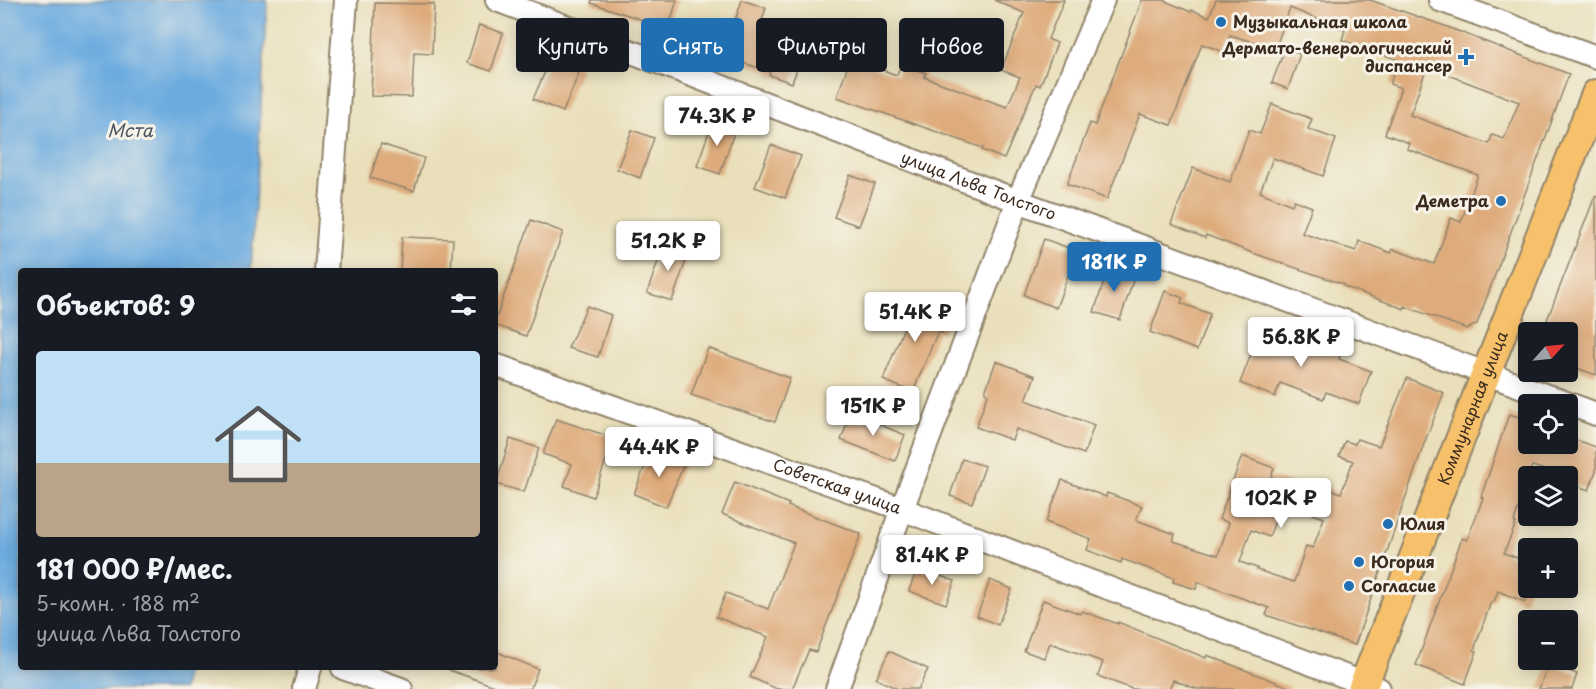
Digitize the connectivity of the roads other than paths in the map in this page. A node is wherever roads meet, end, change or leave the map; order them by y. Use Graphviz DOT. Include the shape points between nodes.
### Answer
graph roads {
  1 [pos="346,0"];
  2 [pos="497,0"];
  3 [pos="1103,0"];
  4 [pos="1440,0"];
  5 [pos="1596,57"];
  6 [pos="1596,94"];
  7 [pos="1018,201"];
  8 [pos="326,268"];
  9 [pos="498,366"];
  10 [pos="1486,375"];
  11 [pos="1596,414"];
  12 [pos="902,509"];
  13 [pos="309,670"];
  14 [pos="349,670"];
  15 [pos="1368,687"];
  16 [pos="304,689"];
  17 [pos="401,689"];
  18 [pos="837,689"];
  1 -- 8 [label="street"];
  2 -- 7 [label="street, улица Льва Толстого"];
  3 -- 7 [label="street"];
  4 -- 5 [label="street"];
  6 -- 10 [label="main road, Коммунарная улица"];
  7 -- 10 [label="street, улица Льва Толстого"];
  7 -- 12 [label="street"];
  9 -- 12 [label="street, Советская улица"];
  10 -- 11 [label="street, улица Льва Толстого"];
  10 -- 15 [label="main road, Коммунарная улица"];
  12 -- 15 [label="street, Советская улица"];
  12 -- 18 [label="street"];
  13 -- 16 [label="street"];
  14 -- 17 [label="street"];
}
